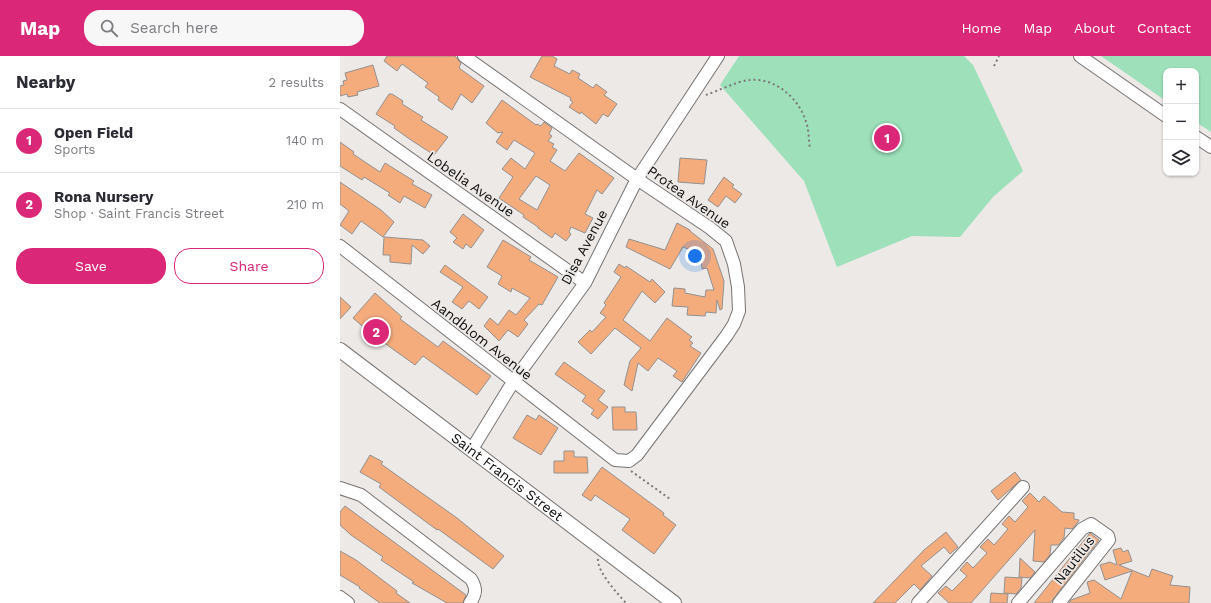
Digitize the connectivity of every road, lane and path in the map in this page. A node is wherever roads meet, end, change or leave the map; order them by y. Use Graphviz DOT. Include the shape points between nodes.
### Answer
graph roads {
  1 [pos="464,56"];
  2 [pos="718,56"];
  3 [pos="999,56"];
  4 [pos="1080,56"];
  5 [pos="994,66"];
  6 [pos="689,100"];
  7 [pos="340,109"];
  8 [pos="1163,114"];
  9 [pos="1199,139"];
  10 [pos="1211,147"];
  11 [pos="810,149"];
  12 [pos="637,179"];
  13 [pos="340,246"];
  14 [pos="585,283"];
  15 [pos="340,350"];
  16 [pos="513,382"];
  17 [pos="472,449"];
  18 [pos="611,458"];
  19 [pos="1023,487"];
  20 [pos="341,489"];
  21 [pos="670,499"];
  22 [pos="598,556"];
  23 [pos="340,597"];
  24 [pos="348,603"];
  25 [pos="470,603"];
  26 [pos="626,603"];
  27 [pos="674,603"];
  28 [pos="918,603"];
  29 [pos="1018,603"];
  30 [pos="1059,603"];
  1 -- 12 [label="street, Protea Avenue"];
  2 -- 6 [label="street, Disa Avenue"];
  3 -- 5 [label="path"];
  4 -- 8 [label="street"];
  6 -- 11 [label="path" via="750,80 769,82 786,90 799,108 808,129"];
  6 -- 12 [label="street, Disa Avenue"];
  7 -- 14 [label="street, Lobelia Avenue"];
  9 -- 10 [label="street"];
  12 -- 14 [label="street, Disa Avenue"];
  12 -- 18 [label="street, Protea Avenue" via="726,241 737,279 739,311 727,335 637,455 629,461"];
  13 -- 16 [label="street, Aandblom Avenue"];
  14 -- 16 [label="street, Disa Avenue"];
  15 -- 17 [label="street, Saint Francis Street"];
  16 -- 17 [label="street, Disa Avenue"];
  16 -- 18 [label="street, Aandblom Avenue"];
  17 -- 27 [label="street, Saint Francis Street"];
  18 -- 21 [label="path"];
  19 -- 28 [label="street"];
  20 -- 25 [label="street" via="361,495 471,579 476,593"];
  22 -- 26 [label="path" via="597,562 601,571"];
  23 -- 24 [label="street"];
  29 -- 30 [label="street, Nautilus" via="1084,526 1091,524 1107,535 1109,540"];
}
